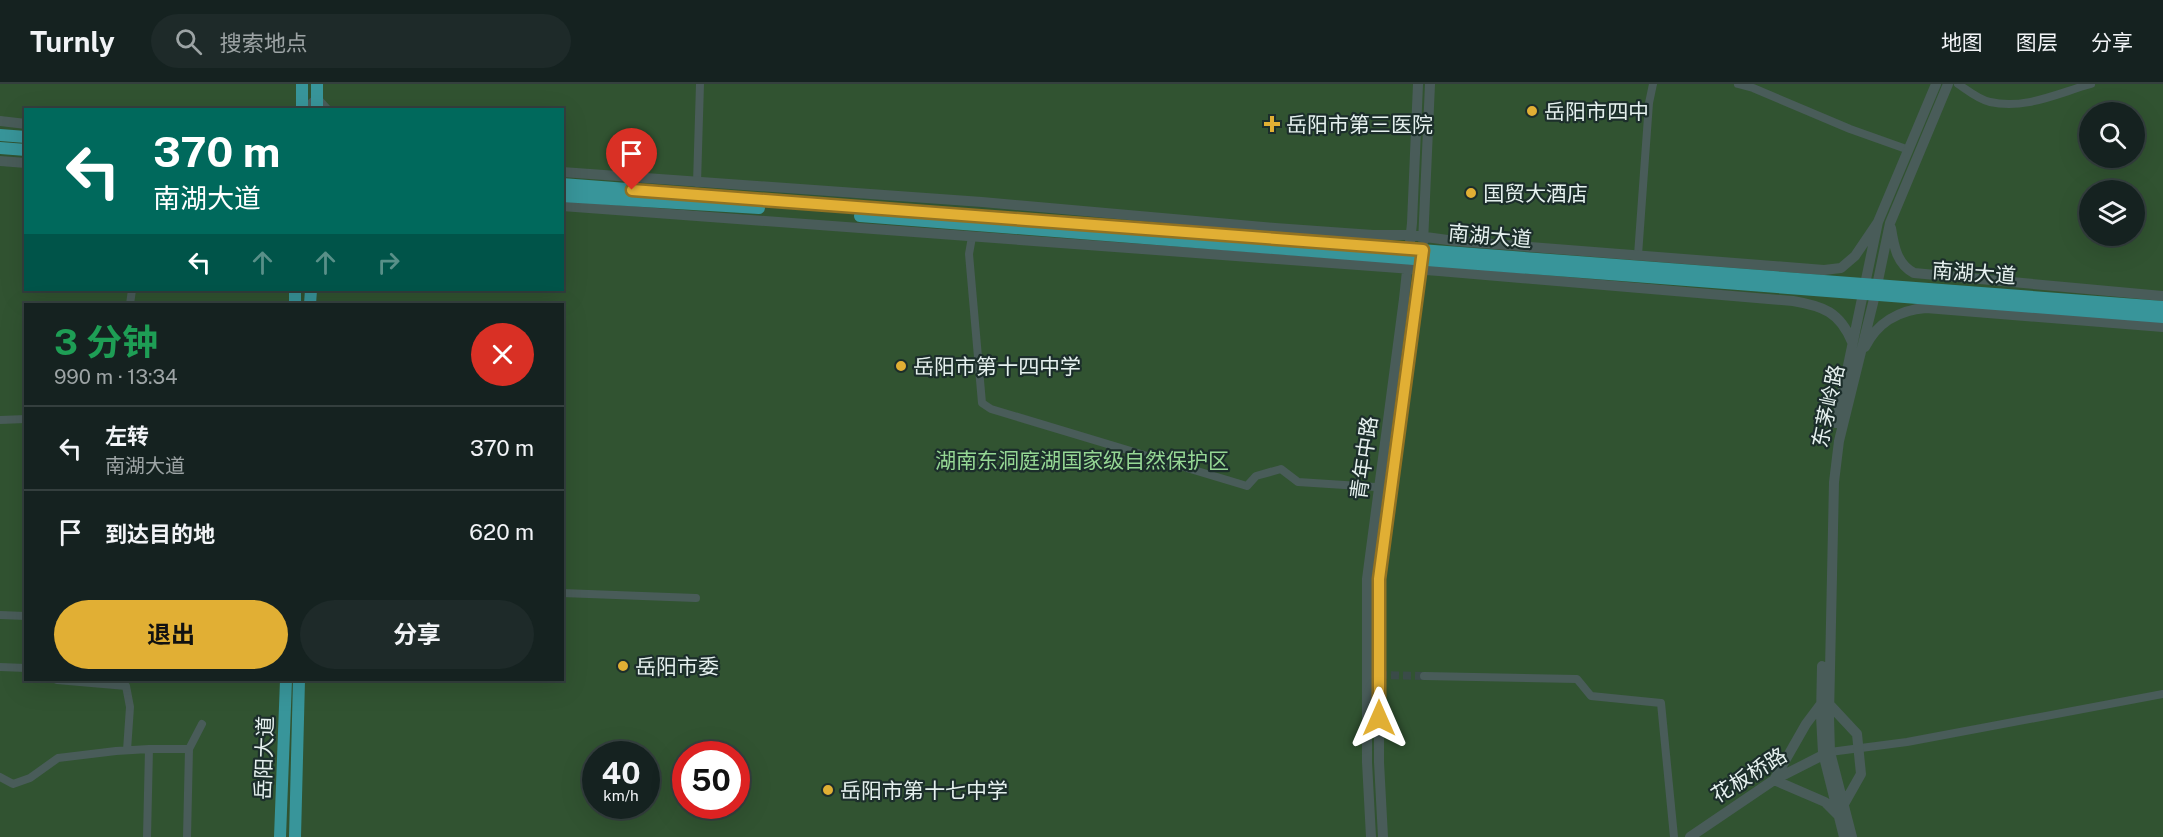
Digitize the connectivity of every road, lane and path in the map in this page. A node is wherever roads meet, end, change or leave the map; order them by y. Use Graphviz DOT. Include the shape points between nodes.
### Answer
graph roads {
  1 [pos="302,84"];
  2 [pos="317,84"];
  3 [pos="700,84"];
  4 [pos="1418,84"];
  5 [pos="1430,84"];
  6 [pos="1653,84"];
  7 [pos="1738,84"];
  8 [pos="1768,84"];
  9 [pos="1936,84"];
  10 [pos="1948,84"];
  11 [pos="1958,84"];
  12 [pos="2091,84"];
  13 [pos="1763,93"];
  14 [pos="317,104"];
  15 [pos="303,108"];
  16 [pos="0,121"];
  17 [pos="24,124"];
  18 [pos="0,135"];
  19 [pos="24,137"];
  20 [pos="0,148"];
  21 [pos="24,150"];
  22 [pos="1909,150"];
  23 [pos="0,161"];
  24 [pos="24,163"];
  25 [pos="564,172"];
  26 [pos="697,183"];
  27 [pos="564,184"];
  28 [pos="564,196"];
  29 [pos="564,206"];
  30 [pos="1878,222"];
  31 [pos="1890,223"];
  32 [pos="972,237"];
  33 [pos="1423,237"];
  34 [pos="1638,255"];
  35 [pos="1415,259"];
  36 [pos="1870,290"];
  37 [pos="2163,296"];
  38 [pos="2157,312"];
  39 [pos="2163,327"];
  40 [pos="1852,342"];
  41 [pos="1859,359"];
  42 [pos="24,419"];
  43 [pos="0,420"];
  44 [pos="1379,488"];
  45 [pos="1391,488"];
  46 [pos="564,593"];
  47 [pos="696,598"];
  48 [pos="0,615"];
  49 [pos="24,616"];
  50 [pos="0,667"];
  51 [pos="24,668"];
  52 [pos="1424,676"];
  53 [pos="68,681"];
  54 [pos="286,681"];
  55 [pos="299,681"];
  56 [pos="2163,694"];
  57 [pos="1825,704"];
  58 [pos="202,724"];
  59 [pos="149,749"];
  60 [pos="189,749"];
  61 [pos="1859,749"];
  62 [pos="127,750"];
  63 [pos="1827,753"];
  64 [pos="0,777"];
  65 [pos="1774,780"];
  66 [pos="1844,804"];
  67 [pos="1839,816"];
  68 [pos="147,837"];
  69 [pos="187,837"];
  70 [pos="280,837"];
  71 [pos="295,837"];
  72 [pos="1371,837"];
  73 [pos="1383,837"];
  74 [pos="1674,837"];
  75 [pos="1690,837"];
  76 [pos="1844,837"];
  77 [pos="1852,837"];
  1 -- 15 [label="main road"];
  2 -- 14 [label="main road"];
  3 -- 26 [label="street"];
  4 -- 35 [label="main road, 青年中路"];
  5 -- 33 [label="main road, 青年中路"];
  6 -- 34 [label="street"];
  7 -- 13 [label="street"];
  8 -- 13 [label="street"];
  9 -- 22 [label="main road, 东茅岭路"];
  10 -- 31 [label="main road, 东茅岭路"];
  11 -- 12 [label="street" via="1989,102 2007,104 2034,103"];
  13 -- 22 [label="street"];
  16 -- 17 [label="main road"];
  18 -- 19 [label="main road"];
  20 -- 21 [label="main road"];
  22 -- 30 [label="main road, 东茅岭路"];
  23 -- 24 [label="main road"];
  25 -- 26 [label="main road"];
  26 -- 33 [label="main road"];
  27 -- 35 [label="main road, 南湖大道"];
  28 -- 35 [label="main road, 南湖大道"];
  29 -- 32 [label="main road"];
  30 -- 34 [label="main road" via="1855,256 1841,268 1824,270"];
  30 -- 36 [label="main road, 东茅岭路"];
  31 -- 36 [label="main road, 东茅岭路"];
  31 -- 37 [label="main road" via="1900,261 1914,273"];
  32 -- 35 [label="main road"];
  32 -- 44 [label="street" via="969,254 982,403 991,409 1247,486 1256,476 1281,469 1298,482"];
  33 -- 34 [label="main road"];
  33 -- 35 [label="main road, 青年中路"];
  35 -- 36 [label="main road, 南湖大道"];
  35 -- 40 [label="main road" via="1816,305 1846,327"];
  35 -- 44 [label="main road, 青年中路"];
  35 -- 45 [label="main road, 青年中路"];
  36 -- 38 [label="main road, 南湖大道"];
  36 -- 40 [label="main road, 东茅岭路"];
  36 -- 41 [label="main road, 东茅岭路"];
  39 -- 41 [label="main road" via="1910,309 1888,320 1868,340"];
  40 -- 57 [label="main road, 东茅岭路" via="1828,481"];
  41 -- 57 [label="main road, 东茅岭路" via="1839,441 1834,482"];
  42 -- 43 [label="street"];
  44 -- 45 [label="street"];
  44 -- 72 [label="main road, 青年中路" via="1367,579"];
  45 -- 73 [label="main road, 青年中路" via="1379,579"];
  46 -- 47 [label="street"];
  48 -- 49 [label="street"];
  50 -- 51 [label="street"];
  52 -- 74 [label="street" via="1577,679 1590,696 1661,703"];
  53 -- 62 [label="street" via="126,686 130,707"];
  54 -- 70 [label="main road, 岳阳大道"];
  55 -- 71 [label="main road, 岳阳大道"];
  56 -- 61 [label="street"];
  57 -- 61 [label="main road" via="1857,734"];
  57 -- 63 [label="main road, 东茅岭路"];
  57 -- 65 [label="main road" via="1801,732"];
  58 -- 60 [label="street"];
  59 -- 60 [label="street"];
  59 -- 62 [label="street"];
  59 -- 68 [label="street"];
  60 -- 69 [label="street"];
  61 -- 63 [label="street"];
  61 -- 66 [label="main road" via="1861,774"];
  62 -- 64 [label="street" via="58,758 30,778 13,784"];
  63 -- 65 [label="main road, 花板桥路"];
  63 -- 66 [label="main road"];
  63 -- 67 [label="main road"];
  65 -- 67 [label="main road" via="1826,801"];
  65 -- 75 [label="main road, 花板桥路"];
  66 -- 77 [label="main road"];
  67 -- 76 [label="main road"];
}
